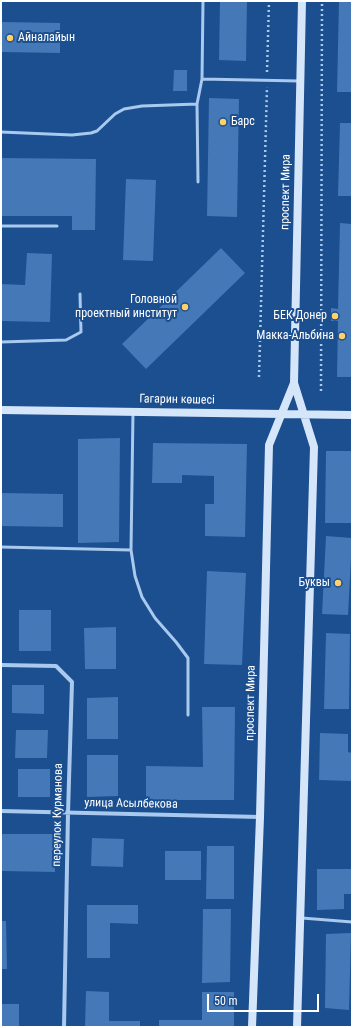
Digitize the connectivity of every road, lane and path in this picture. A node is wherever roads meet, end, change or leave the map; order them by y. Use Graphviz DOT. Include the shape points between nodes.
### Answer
graph roads {
  1 [pos="203,1"];
  2 [pos="269,1"];
  3 [pos="302,1"];
  4 [pos="322,1"];
  5 [pos="202,79"];
  6 [pos="267,80"];
  7 [pos="300,81"];
  8 [pos="197,104"];
  9 [pos="1,132"];
  10 [pos="198,182"];
  11 [pos="1,226"];
  12 [pos="57,226"];
  13 [pos="80,294"];
  14 [pos="1,342"];
  15 [pos="259,377"];
  16 [pos="294,383"];
  17 [pos="321,391"];
  18 [pos="1,410"];
  19 [pos="133,411"];
  20 [pos="282,414"];
  21 [pos="303,414"];
  22 [pos="352,415"];
  23 [pos="1,547"];
  24 [pos="131,550"];
  25 [pos="1,665"];
  26 [pos="188,715"];
  27 [pos="1,811"];
  28 [pos="68,813"];
  29 [pos="260,817"];
  30 [pos="300,918"];
  31 [pos="352,922"];
  32 [pos="64,1027"];
  33 [pos="252,1027"];
  34 [pos="297,1027"];
  1 -- 5 [label="lane"];
  2 -- 6 [label="path"];
  3 -- 7 [label="main road, проспект Мира"];
  4 -- 17 [label="path"];
  5 -- 6 [label="lane"];
  5 -- 8 [label="lane"];
  6 -- 7 [label="lane"];
  6 -- 15 [label="path"];
  7 -- 16 [label="main road, проспект Мира"];
  8 -- 9 [label="lane" via="124,109 115,114 97,132 91,134"];
  8 -- 10 [label="lane"];
  11 -- 12 [label="lane"];
  13 -- 14 [label="lane" via="81,332 66,340"];
  16 -- 20 [label="main road, проспект Мира"];
  16 -- 21 [label="main road, проспект Мира"];
  18 -- 19 [label="main road, Гагарин көшесі"];
  19 -- 20 [label="main road, Гагарин көшесі"];
  19 -- 24 [label="lane"];
  20 -- 21 [label="main road, Гагарин көшесі"];
  20 -- 29 [label="main road, проспект Мира" via="269,445"];
  21 -- 22 [label="main road, Гагарин көшесі"];
  21 -- 30 [label="main road, проспект Мира" via="314,447"];
  23 -- 24 [label="lane"];
  24 -- 26 [label="lane" via="135,576 142,597 155,618 188,658"];
  25 -- 28 [label="street, переулок Курманова" via="56,666 72,682"];
  27 -- 28 [label="street, улица Асылбекова"];
  28 -- 29 [label="street, улица Асылбекова"];
  28 -- 32 [label="street, переулок Курманова"];
  29 -- 33 [label="main road, проспект Мира"];
  30 -- 31 [label="lane"];
  30 -- 34 [label="main road, проспект Мира"];
}
